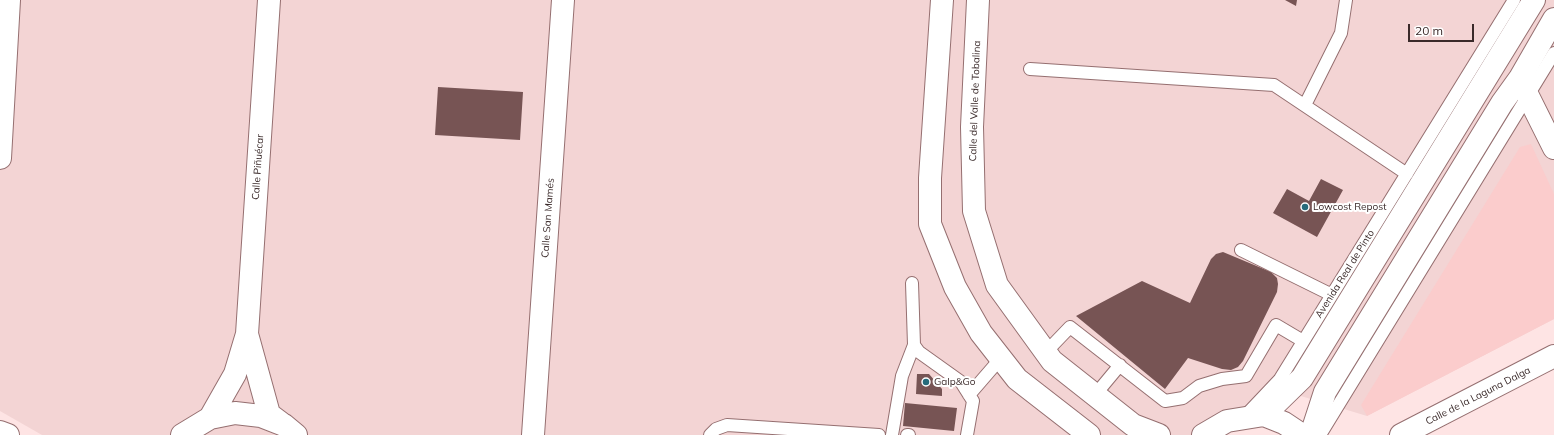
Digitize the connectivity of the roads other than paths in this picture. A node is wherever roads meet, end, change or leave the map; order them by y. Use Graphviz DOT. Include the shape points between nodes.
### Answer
graph roads {
  1 [pos="9,0"];
  2 [pos="269,0"];
  3 [pos="563,0"];
  4 [pos="942,0"];
  5 [pos="978,0"];
  6 [pos="1346,0"];
  7 [pos="1514,0"];
  8 [pos="1534,0"];
  9 [pos="1554,19"];
  10 [pos="1554,53"];
  11 [pos="1030,68"];
  12 [pos="1528,96"];
  13 [pos="1305,105"];
  14 [pos="1554,148"];
  15 [pos="0,158"];
  16 [pos="1407,174"];
  17 [pos="1241,250"];
  18 [pos="912,283"];
  19 [pos="1332,295"];
  20 [pos="247,334"];
  21 [pos="1304,341"];
  22 [pos="914,345"];
  23 [pos="1046,352"];
  24 [pos="1554,356"];
  25 [pos="1001,358"];
  26 [pos="1120,365"];
  27 [pos="969,395"];
  28 [pos="1095,395"];
  29 [pos="1264,416"];
  30 [pos="210,418"];
  31 [pos="1243,418"];
  32 [pos="290,430"];
  33 [pos="0,432"];
  34 [pos="182,434"];
  35 [pos="852,434"];
  36 [pos="8,435"];
  37 [pos="533,435"];
  38 [pos="710,435"];
  39 [pos="879,435"];
  40 [pos="892,435"];
  41 [pos="967,435"];
  42 [pos="1089,435"];
  43 [pos="1159,435"];
  44 [pos="1203,435"];
  45 [pos="1302,435"];
  46 [pos="1311,435"];
  47 [pos="1320,435"];
  48 [pos="1401,435"];
  1 -- 15 [label="main road"];
  2 -- 20 [label="main road, Calle Piñuécar"];
  3 -- 37 [label="main road, Calle San Mamés"];
  4 -- 25 [label="main road" via="930,178 930,224 955,287 980,333"];
  5 -- 23 [label="main road, Calle del Valle de Tobalina" via="972,127 974,211 997,285"];
  6 -- 13 [label="lane" via="1341,33"];
  7 -- 16 [label="lane, Avenida Real de Pinto"];
  8 -- 29 [label="main road, Avenida Real de Pinto" via="1302,378"];
  9 -- 46 [label="main road" via="1325,392"];
  10 -- 12 [label="lane"];
  11 -- 13 [label="lane" via="1274,85"];
  12 -- 14 [label="main road"];
  12 -- 47 [label="lane"];
  13 -- 16 [label="lane"];
  16 -- 19 [label="lane, Avenida Real de Pinto"];
  17 -- 19 [label="lane"];
  18 -- 22 [label="lane"];
  19 -- 21 [label="lane, Avenida Real de Pinto"];
  20 -- 30 [label="main road, Calle Piñuécar" via="235,374"];
  20 -- 32 [label="main road, Calle Piñuécar" via="269,414"];
  21 -- 26 [label="lane" via="1276,325 1246,376 1222,379 1199,386 1183,398 1165,401"];
  21 -- 31 [label="lane, Avenida Real de Pinto" via="1280,379"];
  22 -- 27 [label="lane" via="919,352 961,382"];
  22 -- 40 [label="lane" via="902,376"];
  23 -- 26 [label="lane" via="1070,327"];
  23 -- 28 [label="main road, Calle del Valle de Tobalina" via="1052,361"];
  24 -- 48 [label="main road, Calle de la Laguna Dalga"];
  25 -- 27 [label="lane"];
  25 -- 42 [label="main road" via="1017,379"];
  26 -- 28 [label="lane"];
  27 -- 41 [label="lane" via="973,401"];
  28 -- 43 [label="main road, Calle del Valle de Tobalina" via="1133,425"];
  29 -- 31 [label="main road"];
  29 -- 45 [label="main road" via="1284,423"];
  30 -- 32 [label="main road" via="235,413 261,416"];
  30 -- 34 [label="main road"];
  31 -- 44 [label="main road" via="1227,421"];
  33 -- 36 [label="main road"];
  35 -- 38 [label="lane" via="727,425 716,429"];
  35 -- 39 [label="lane"];
}
